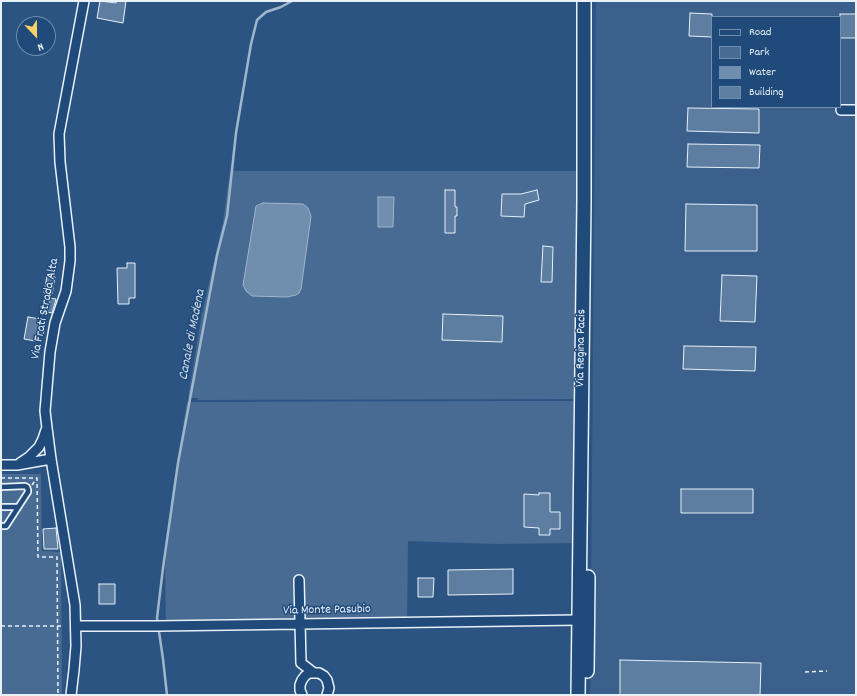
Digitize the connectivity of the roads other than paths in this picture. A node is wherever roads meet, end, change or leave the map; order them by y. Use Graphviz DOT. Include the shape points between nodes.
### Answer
graph roads {
  1 [pos="84,1"];
  2 [pos="584,1"];
  3 [pos="592,1"];
  4 [pos="841,110"];
  5 [pos="856,110"];
  6 [pos="47,428"];
  7 [pos="51,459"];
  8 [pos="1,465"];
  9 [pos="17,465"];
  10 [pos="1,487"];
  11 [pos="1,507"];
  12 [pos="18,507"];
  13 [pos="1,526"];
  14 [pos="299,580"];
  15 [pos="578,620"];
  16 [pos="300,624"];
  17 [pos="76,626"];
  18 [pos="314,673"];
  19 [pos="71,695"];
  20 [pos="302,695"];
  21 [pos="326,695"];
  22 [pos="578,695"];
  23 [pos="586,695"];
  1 -- 6 [label="street, Via Frati Strada Alta" via="59,134 70,261 66,291 50,352 46,395"];
  2 -- 15 [label="street, Via Regina Pacis" via="585,341"];
  3 -- 23 [label="street, Via Regina Pacis" via="593,187"];
  4 -- 5 [label="street"];
  6 -- 7 [label="street, Via Frati Strada Alta"];
  6 -- 9 [label="street" via="34,452"];
  7 -- 9 [label="street"];
  7 -- 17 [label="street, Via Frati Strada Alta" via="74,599"];
  8 -- 9 [label="street"];
  10 -- 12 [label="lane" via="27,487 28,492"];
  11 -- 12 [label="lane"];
  12 -- 13 [label="lane" via="6,526"];
  14 -- 16 [label="street"];
  15 -- 16 [label="street, Via Monte Pasubio"];
  15 -- 22 [label="street, Via Regina Pacis"];
  16 -- 17 [label="street, Via Monte Pasubio"];
  16 -- 18 [label="street" via="301,663"];
  17 -- 19 [label="street, Via Frati Strada Alta"];
  18 -- 20 [label="street" via="309,673 302,680"];
  18 -- 21 [label="street" via="324,676 327,680 329,688"];
}
